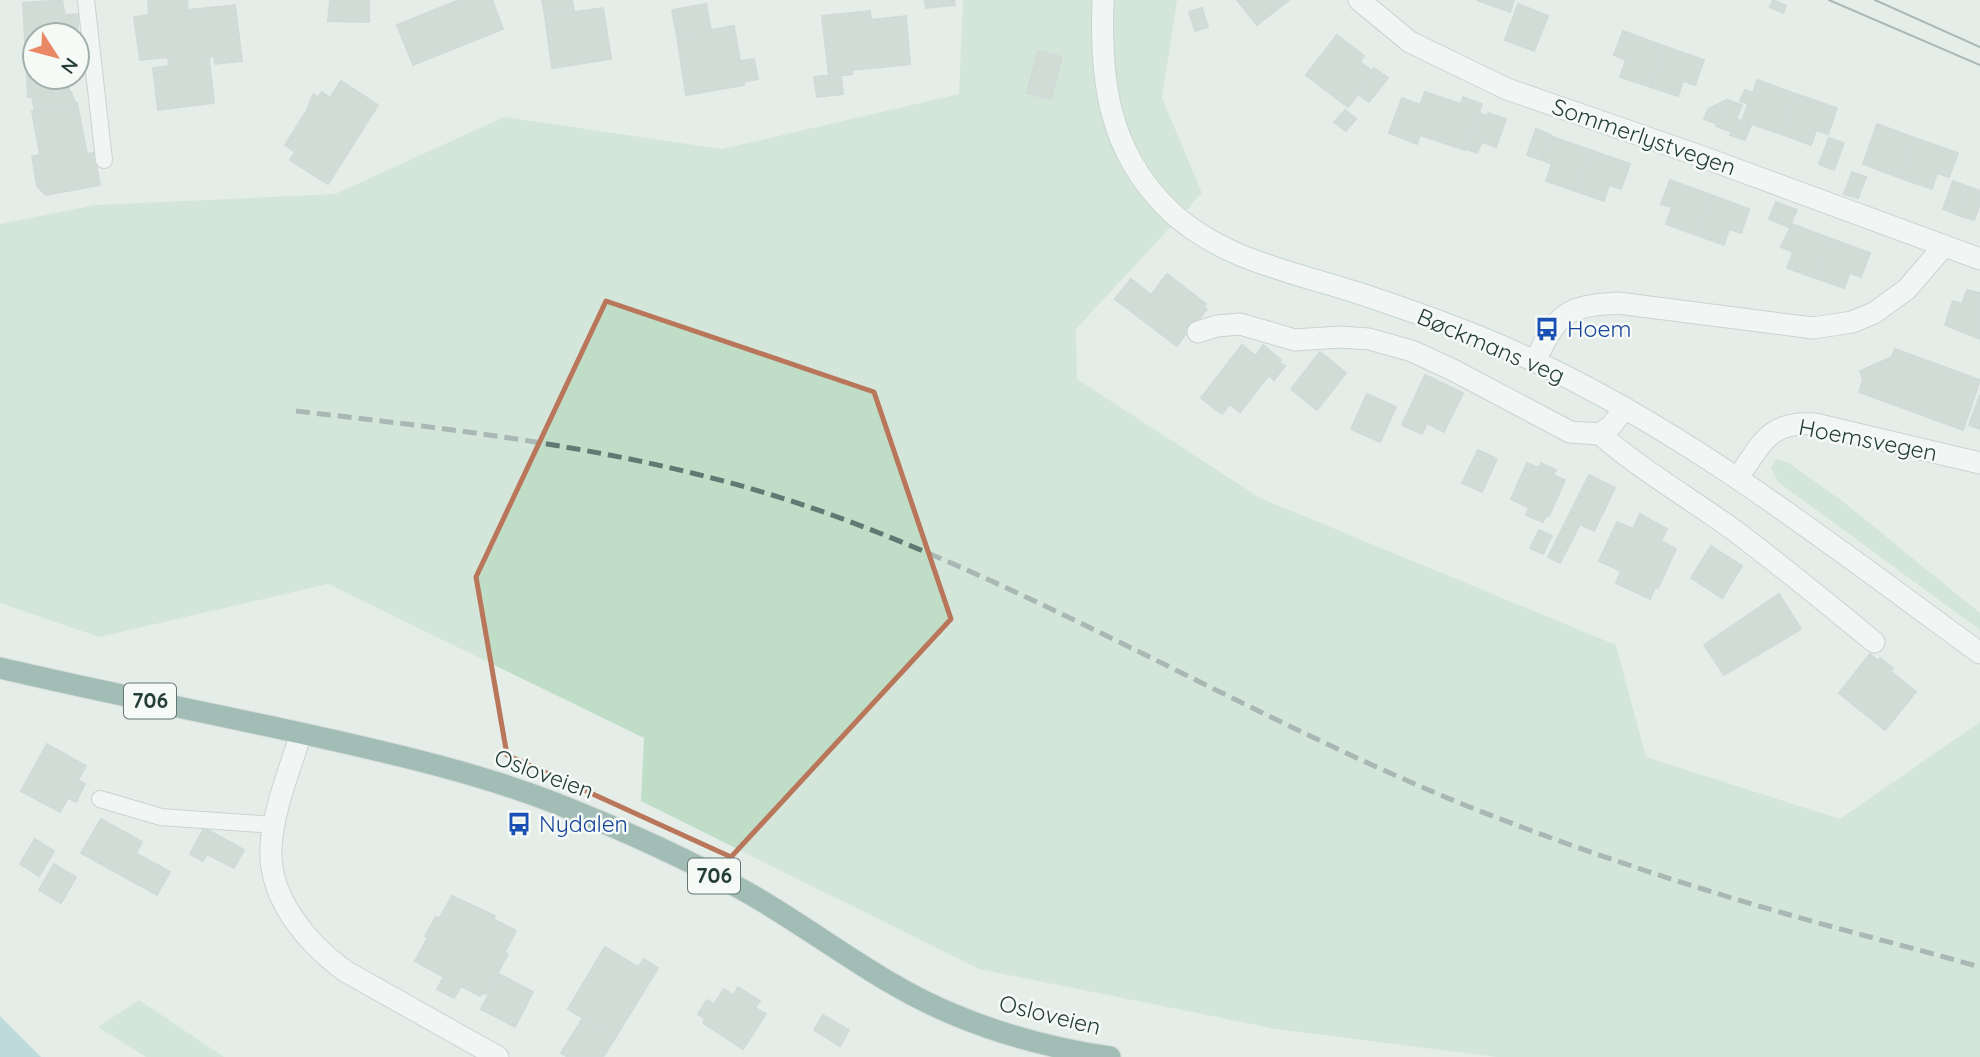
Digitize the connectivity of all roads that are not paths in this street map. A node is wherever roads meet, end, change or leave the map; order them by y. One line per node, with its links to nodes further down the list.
1 (86, 0): 4 (lane)
2 (1103, 0): 8 (street, Bøckmans veg)
3 (1359, 0): 5 (street, Sommerlystvegen)
4 (104, 160)
5 (1943, 247): 6 (street, Sommerlystvegen); 8 (street)
6 (1980, 259)
7 (1198, 332): 10 (street)
8 (1535, 361): 9 (street, Bøckmans veg)
9 (1625, 408): 10 (street); 12 (street, Bøckmans veg)
10 (1600, 434): 13 (street)
11 (1980, 463): 12 (street, Hoemsvegen)
12 (1738, 477): 14 (street, Bøckmans veg)
13 (1874, 642)
14 (1980, 653)
15 (0, 668): 16 (highway, Osloveien / 706)
16 (301, 733): 18 (street); 20 (highway, Osloveien / 706)
17 (100, 799): 18 (lane)
18 (275, 825): 19 (street)
19 (498, 1057)
20 (1110, 1057)

